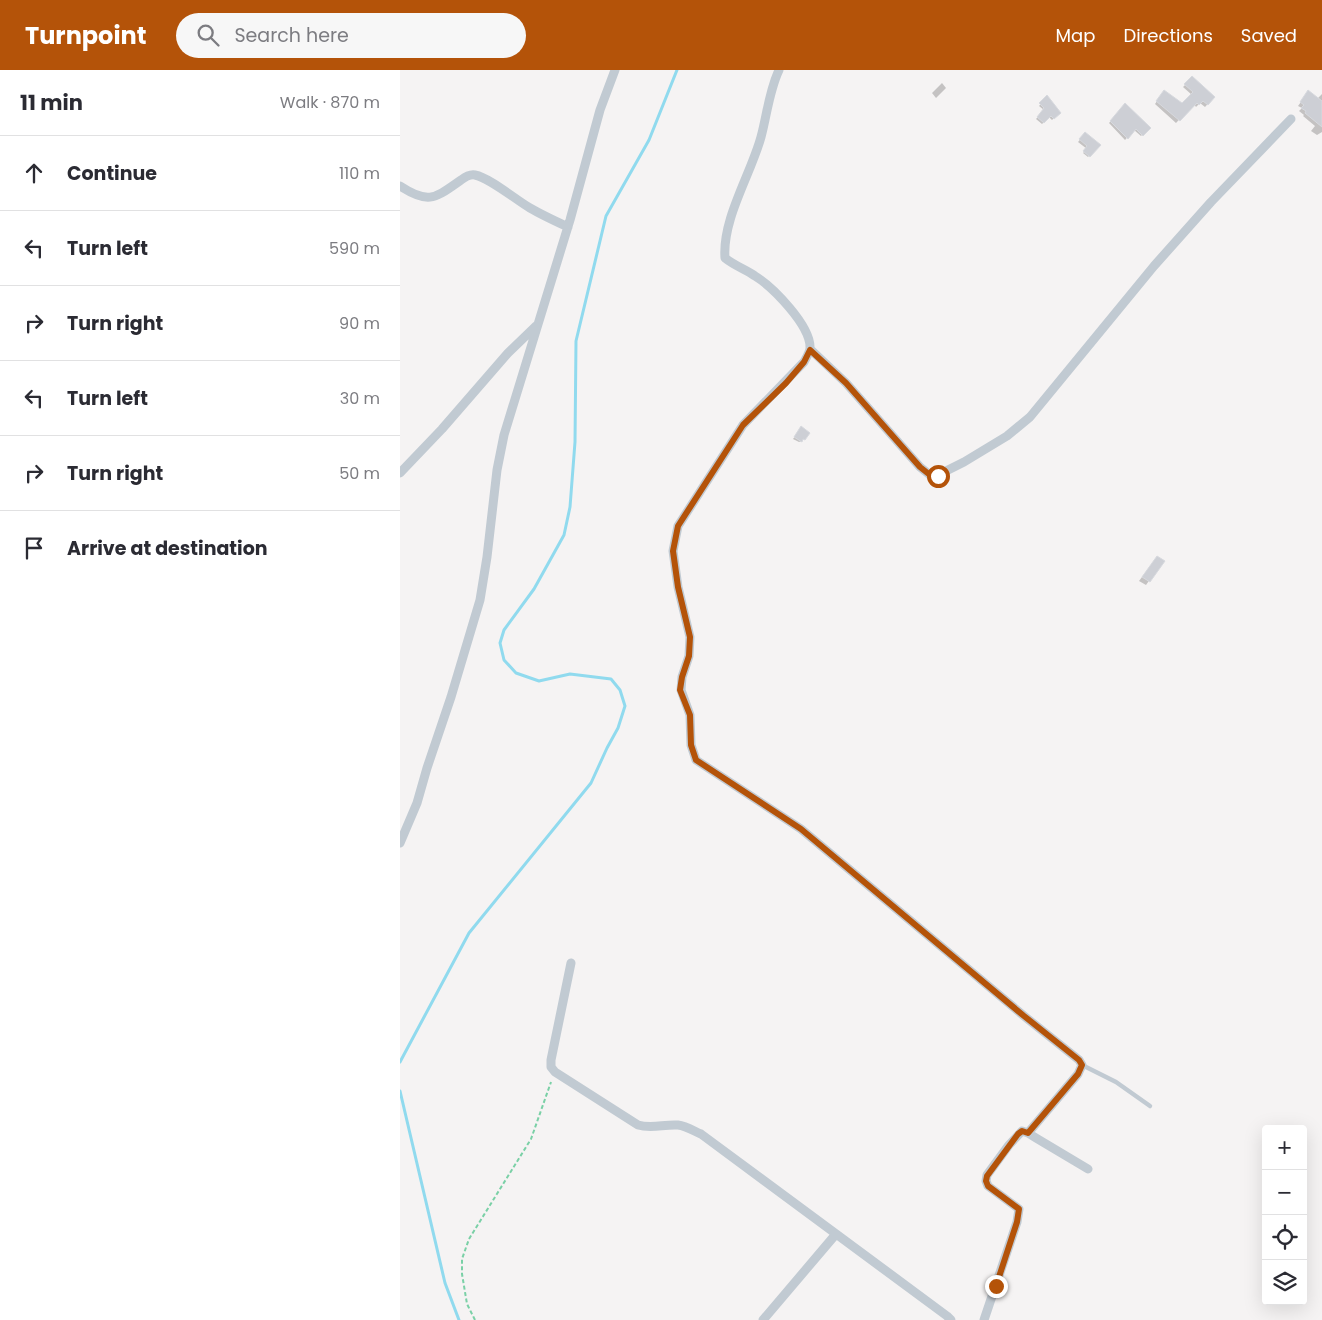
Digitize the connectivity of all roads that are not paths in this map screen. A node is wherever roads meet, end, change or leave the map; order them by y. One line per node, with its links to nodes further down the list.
1 (615, 70): 5 (street)
2 (779, 70): 7 (street)
3 (1291, 119): 7 (street)
4 (400, 186): 5 (street)
5 (568, 228): 6 (street)
6 (538, 324): 8 (street); 9 (street)
7 (810, 350): 11 (street)
8 (400, 473)
9 (400, 843)
10 (571, 963): 15 (street)
11 (1082, 1065): 12 (lane); 13 (street)
12 (1150, 1106)
13 (1028, 1133): 14 (street); 18 (street)
14 (1088, 1169)
15 (836, 1234): 16 (street); 17 (street)
16 (763, 1320)
17 (951, 1320)
18 (984, 1320)

